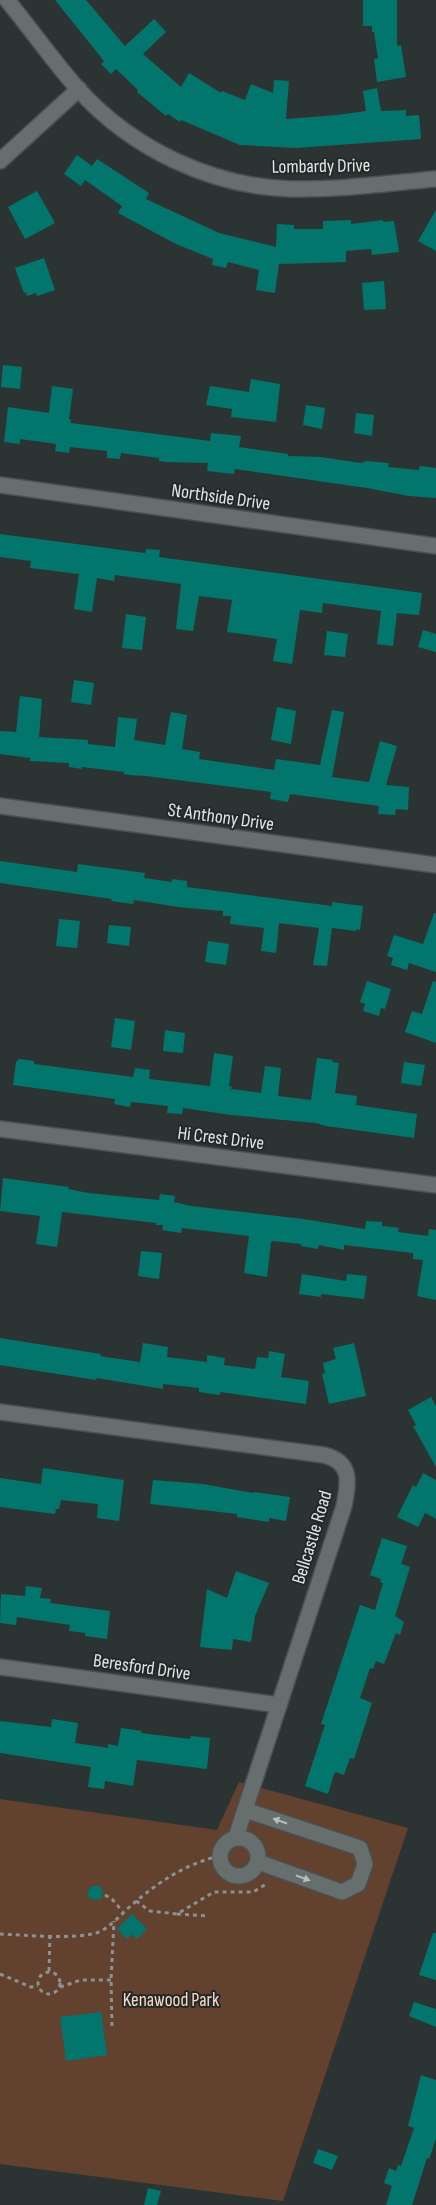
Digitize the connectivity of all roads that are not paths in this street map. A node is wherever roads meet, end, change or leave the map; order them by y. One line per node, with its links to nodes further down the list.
1 (7, 0): 2 (street, Lombardy Drive)
2 (79, 89): 3 (street); 4 (street, Lombardy Drive)
3 (0, 161)
4 (436, 179)
5 (0, 485): 6 (street, Northside Drive)
6 (436, 546)
7 (0, 806): 8 (street, St Anthony Drive)
8 (436, 865)
9 (0, 1129): 10 (street, Hi Crest Drive)
10 (436, 1185)
11 (0, 1412): 13 (street, Bellcastle Road)
12 (0, 1667): 13 (street, Beresford Drive)
13 (279, 1705): 14 (street, Bellcastle Road)
14 (246, 1810): 15 (street, Bellcastle Road); 16 (street, one-way to 14)
15 (236, 1837): 16 (street); 16 (street)
16 (258, 1862)

